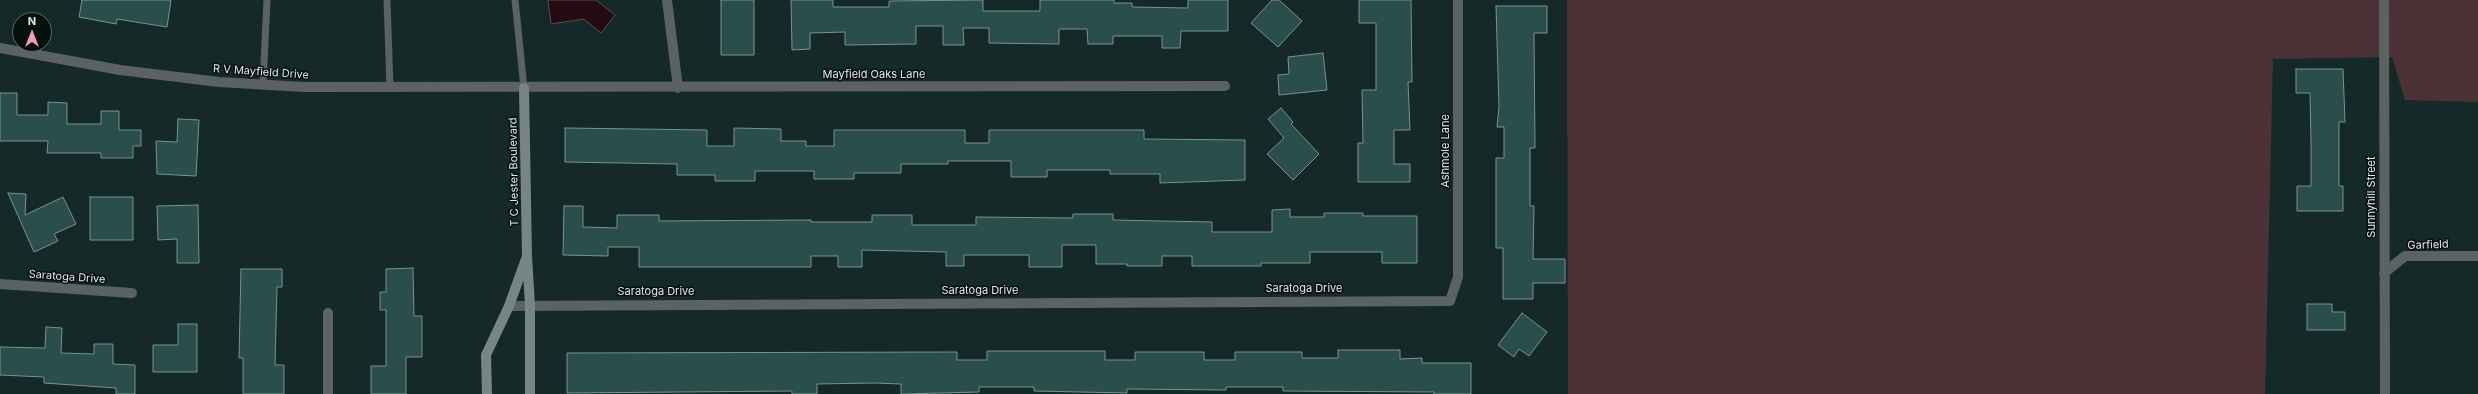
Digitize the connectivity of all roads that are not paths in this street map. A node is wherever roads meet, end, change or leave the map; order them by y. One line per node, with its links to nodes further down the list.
1 (267, 0): 8 (lane)
2 (387, 0): 10 (lane)
3 (515, 0): 11 (lane)
4 (667, 0): 12 (street)
5 (1458, 0): 18 (street, Ashmole Lane)
6 (2384, 0): 15 (street, Sunnyhill Street)
7 (0, 48): 8 (street, R V Mayfield Drive)
8 (263, 84): 10 (street, R V Mayfield Drive)
9 (1225, 86): 12 (street, Mayfield Oaks Lane)
10 (390, 88): 11 (street, R V Mayfield Drive)
11 (524, 88): 12 (street, Mayfield Oaks Lane); 13 (street, T C Jester Boulevard)
12 (678, 88)
13 (527, 256): 19 (street, T C Jester Boulevard); 20 (street, T C Jester Boulevard)
14 (2478, 256): 15 (street, Garfield)
15 (2384, 273): 25 (street, Sunnyhill Street)
16 (0, 284): 17 (street, Saratoga Drive)
17 (132, 293)
18 (1450, 301): 19 (street, Saratoga Drive)
19 (530, 305): 20 (street, Saratoga Drive); 24 (street, T C Jester Boulevard)
20 (509, 306): 23 (street, T C Jester Boulevard)
21 (328, 313): 22 (street)
22 (328, 394)
23 (487, 394)
24 (530, 394)
25 (2385, 394)

